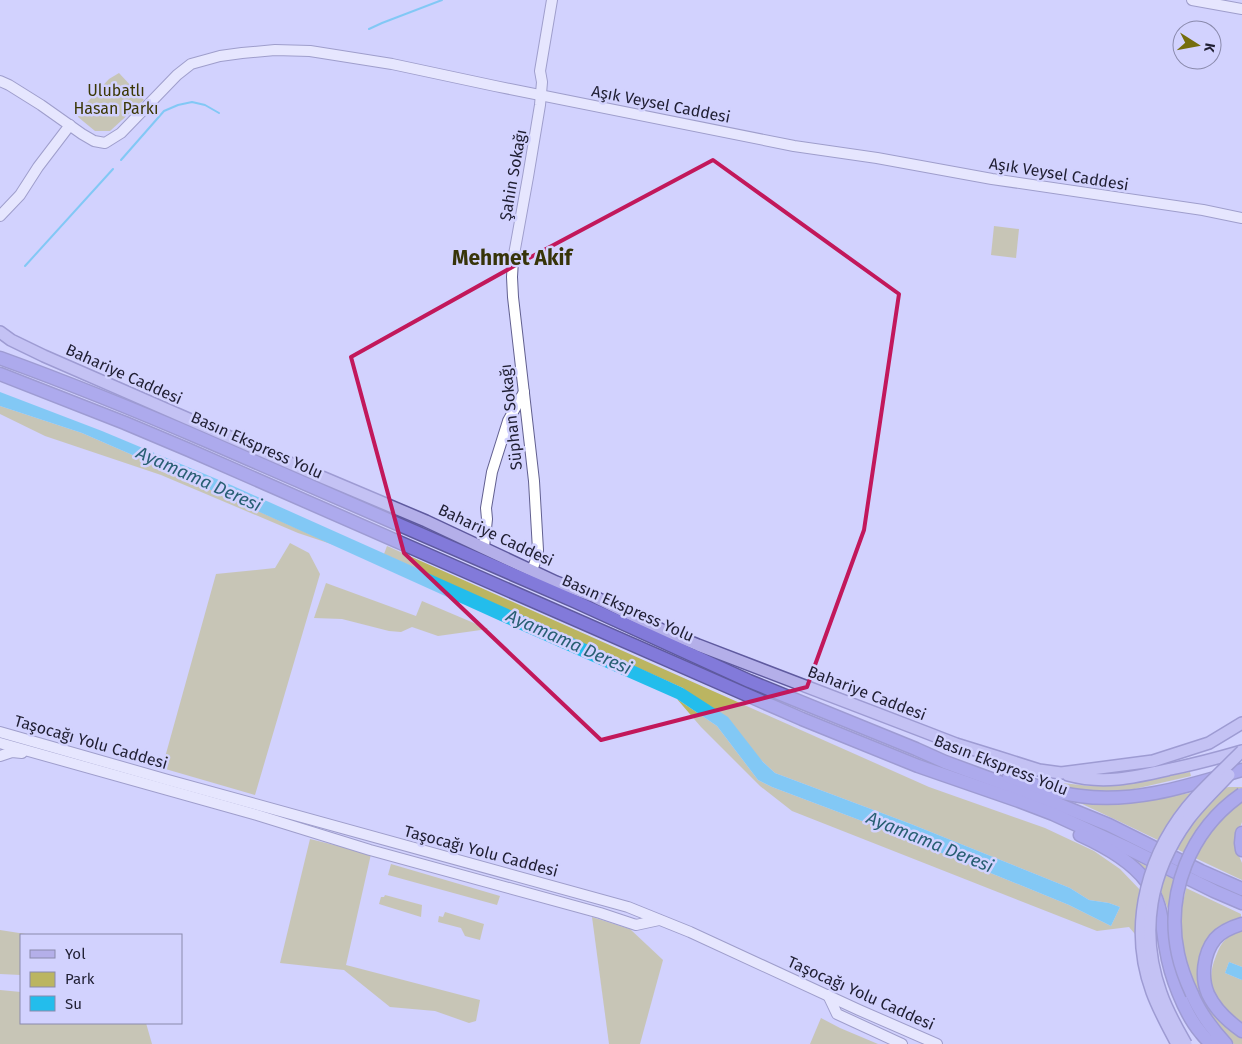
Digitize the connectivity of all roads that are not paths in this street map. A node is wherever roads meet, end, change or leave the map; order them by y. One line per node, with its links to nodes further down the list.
1 (552, 0): 6 (main road)
2 (558, 0): 6 (main road)
3 (1192, 0): 4 (main road)
4 (1242, 9)
5 (0, 81): 8 (main road)
6 (542, 82): 7 (main road, Şahin Sokağı)
7 (541, 95): 8 (main road, Aşık Veysel Caddesi); 10 (main road, Aşık Veysel Caddesi); 11 (main road, Şahin Sokağı)
8 (70, 125): 9 (main road)
9 (0, 216)
10 (1242, 218)
11 (513, 260): 17 (main road, Süphan Sokağı)
12 (0, 332): 18 (main road, Bahariye Caddesi)
13 (0, 351): 16 (highway)
14 (0, 358): 16 (highway, Basın Ekspress Yolu)
15 (0, 374): 32 (highway, Basın Ekspress Yolu)
16 (44, 374): 23 (highway, Basın Ekspress Yolu)
17 (524, 392): 18 (main road); 19 (main road, Süphan Sokağı)
18 (484, 547): 19 (main road, Bahariye Caddesi)
19 (532, 570): 29 (main road, Bahariye Caddesi)
20 (1242, 723): 29 (main road, Bahariye Caddesi)
21 (0, 732): 34 (main road, Taşocağı Yolu Caddesi)
22 (0, 743): 25 (main road, Taşocağı Yolu Caddesi)
23 (916, 749): 31 (highway); 37 (highway, Basın Ekspress Yolu)
24 (1242, 751): 29 (main road); 47 (main road, bridge)
25 (35, 752): 26 (main road); 34 (main road, Taşocağı Yolu Caddesi)
26 (0, 756)
27 (1242, 762): 48 (main road, bridge)
28 (1242, 770): 31 (highway)
29 (1062, 774)
30 (1242, 776): 31 (highway)
31 (1209, 780)
32 (993, 793): 38 (highway, Basın Ekspress Yolu); 49 (highway)
33 (1242, 794): 50 (highway, bridge)
34 (258, 810): 39 (main road, Taşocağı Yolu Caddesi); 39 (main road, Taşocağı Yolu Caddesi)
35 (1242, 833): 36 (highway)
36 (1242, 850)
37 (1242, 889)
38 (1242, 904)
39 (660, 920): 41 (main road, Taşocağı Yolu Caddesi)
40 (1242, 924): 44 (highway)
41 (828, 995): 42 (main road, Taşocağı Yolu Caddesi); 43 (main road, Taşocağı Yolu Caddesi)
42 (859, 1010): 43 (main road); 46 (main road, Taşocağı Yolu Caddesi)
43 (853, 1022): 45 (main road, Taşocağı Yolu Caddesi)
44 (1242, 1031)
45 (902, 1044)
46 (937, 1044)
47 (1178, 1044)
48 (1186, 1044)
49 (1212, 1044)
50 (1226, 1044)

